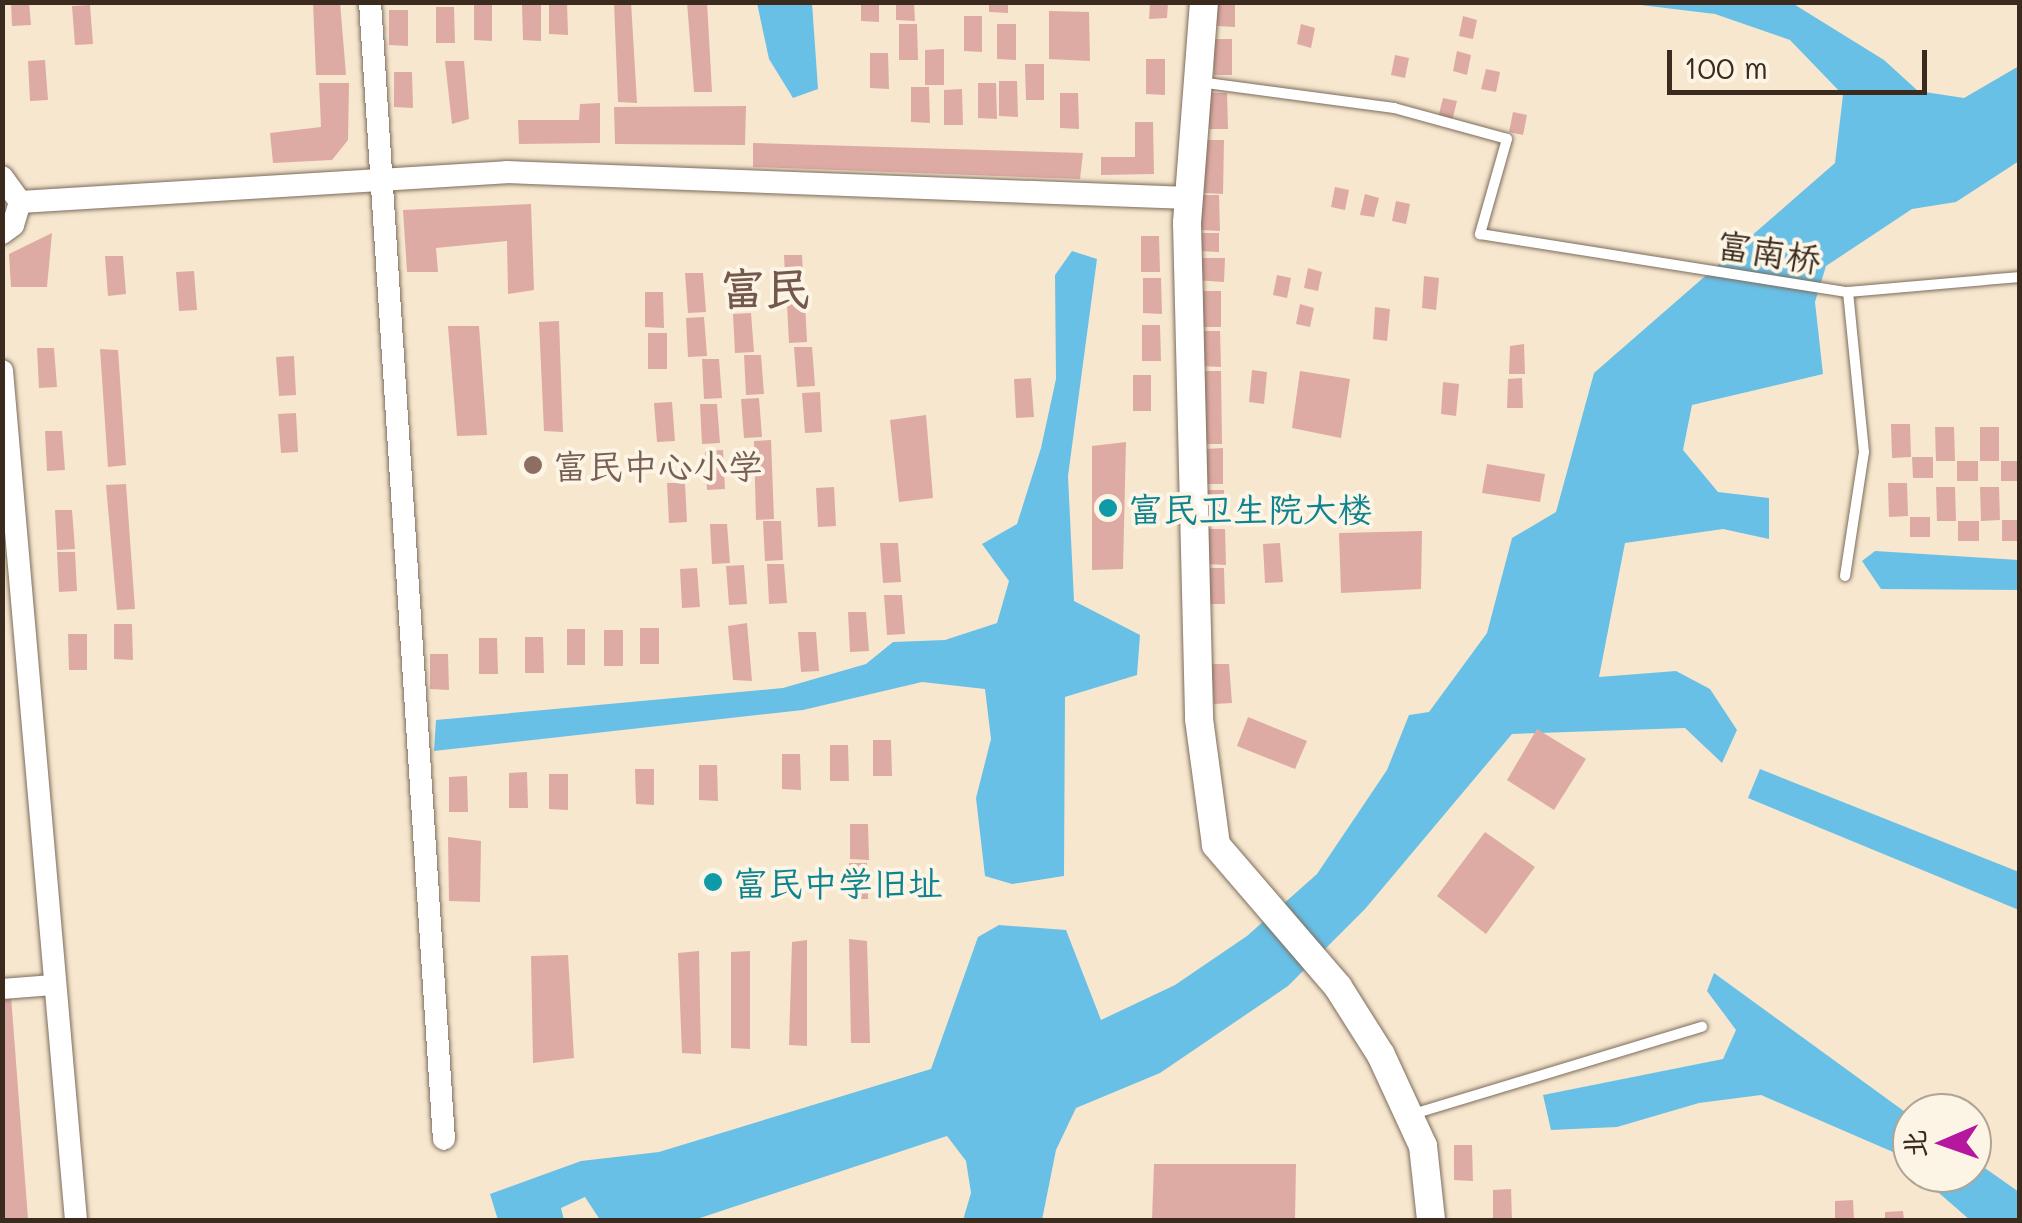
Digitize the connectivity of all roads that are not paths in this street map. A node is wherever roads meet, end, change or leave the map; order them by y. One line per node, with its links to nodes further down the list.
1 (370, 2): 5 (street)
2 (1204, 2): 3 (main road)
3 (1198, 82): 6 (main road); 10 (lane, 富南桥)
4 (2, 177): 7 (street)
5 (382, 180): 6 (street); 7 (street); 17 (street)
6 (1189, 198): 16 (main road)
7 (20, 202): 8 (street)
8 (2, 233)
9 (2020, 277): 10 (lane, 富南桥)
10 (1848, 292): 12 (lane)
11 (2, 371): 13 (street)
12 (1845, 576)
13 (54, 985): 14 (street); 18 (street)
14 (2, 989)
15 (1702, 1027): 16 (lane)
16 (1412, 1114): 19 (main road)
17 (444, 1139)
18 (76, 1220)
19 (1431, 1220)

